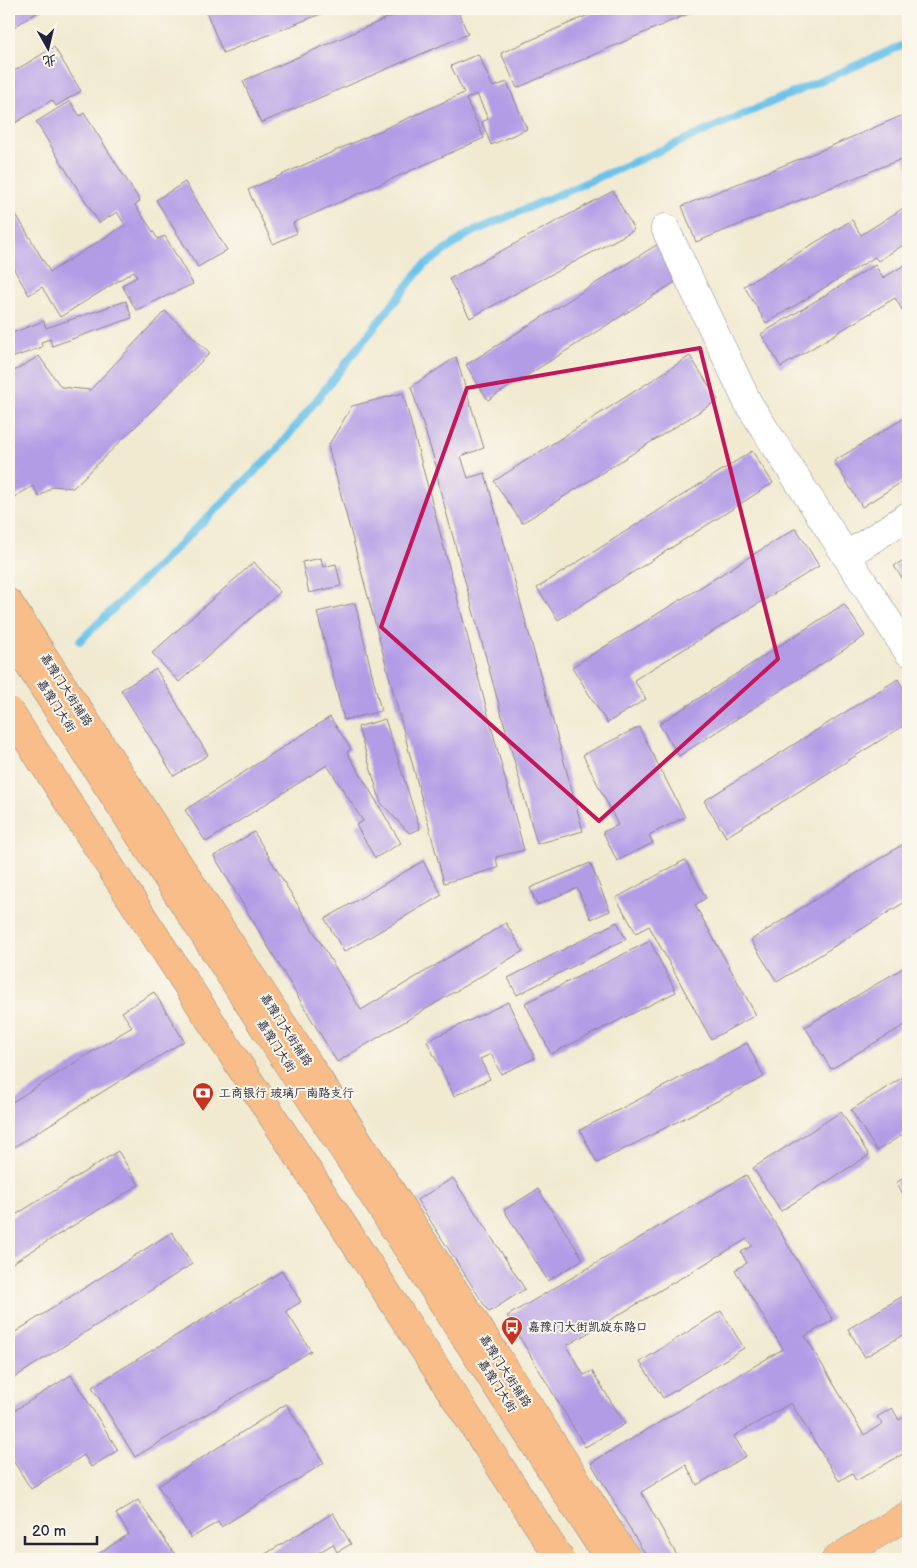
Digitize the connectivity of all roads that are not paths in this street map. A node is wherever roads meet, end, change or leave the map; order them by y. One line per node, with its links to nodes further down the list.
1 (665, 228): 3 (street)
2 (908, 516): 3 (street)
3 (846, 556): 6 (street)
4 (9, 603): 13 (main road, 嘉豫门大街辅路)
5 (9, 634): 12 (main road, 嘉豫门大街)
6 (908, 652)
7 (9, 700): 10 (main road)
8 (9, 711): 11 (main road, bridge)
9 (908, 1515): 14 (main road)
10 (546, 1559)
11 (560, 1559)
12 (610, 1559)
13 (627, 1559)
14 (836, 1559)

